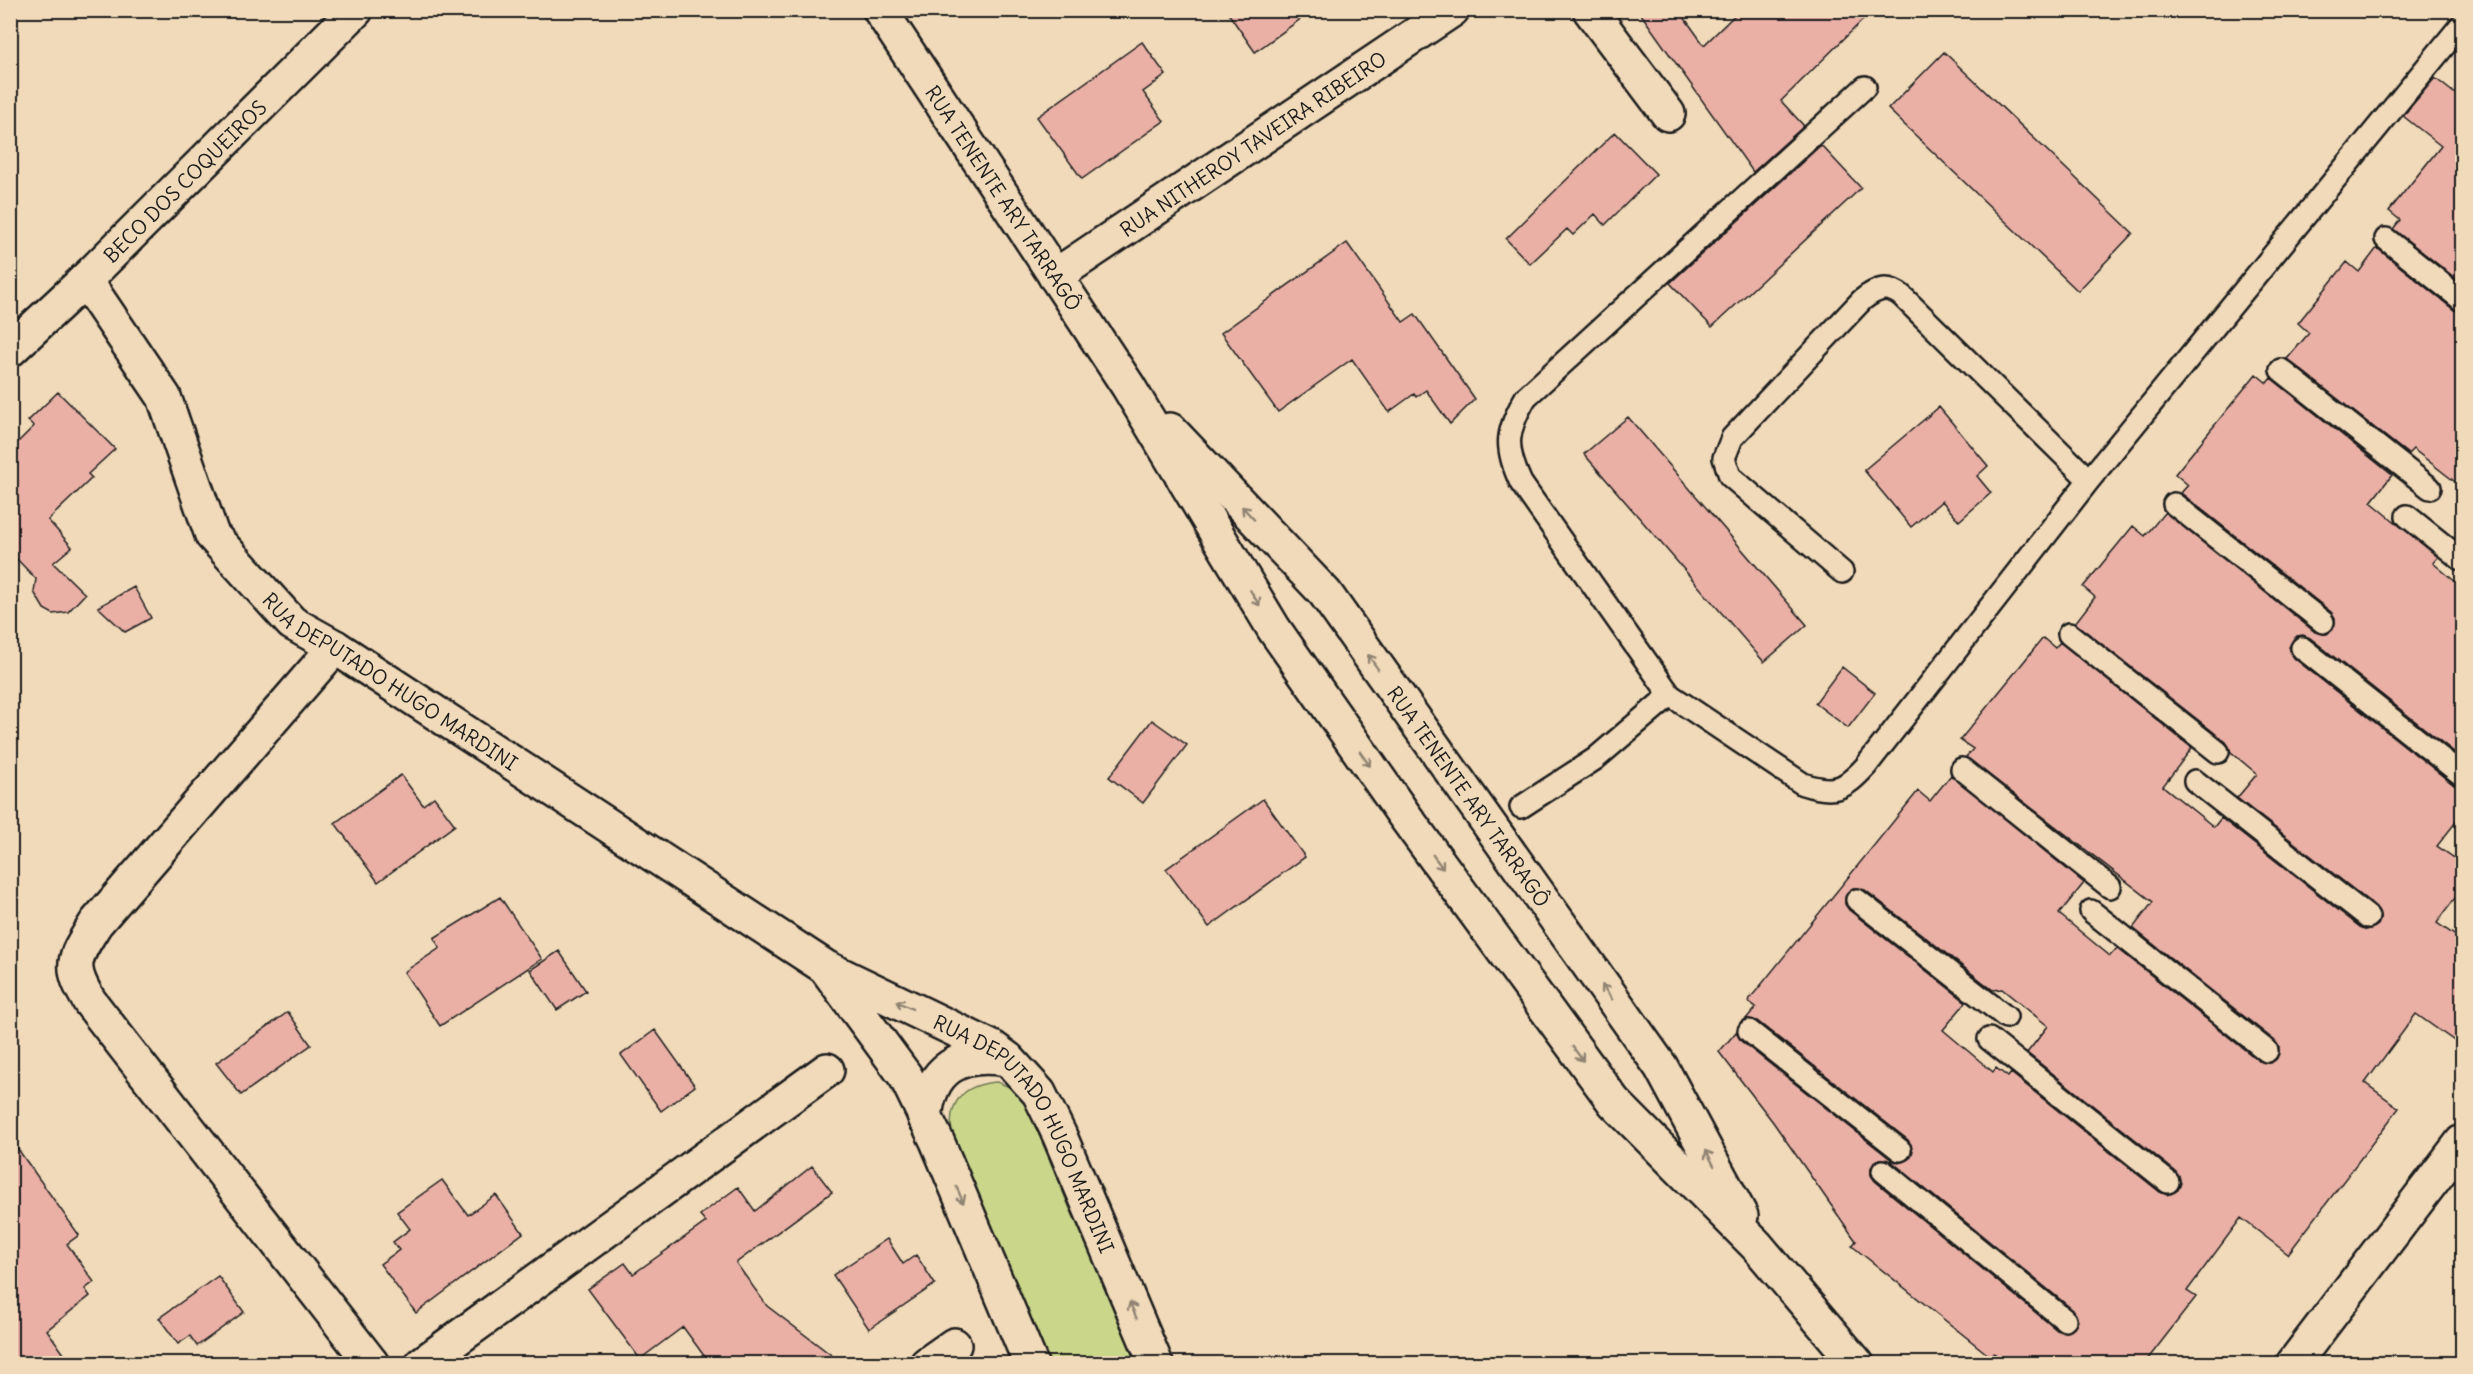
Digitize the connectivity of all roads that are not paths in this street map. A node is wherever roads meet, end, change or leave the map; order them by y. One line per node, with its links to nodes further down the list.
1 (356, 10): 10 (street, BECO DOS COQUEIROS)
2 (880, 10): 9 (street, RUA TENENTE ARY TARRAGÔ)
3 (1452, 10): 9 (street, RUA NITHEROY TAVEIRA RIBEIRO)
4 (1590, 10): 7 (street)
5 (2463, 24): 15 (lane)
6 (1865, 87): 25 (lane)
7 (1668, 114)
8 (2386, 239): 11 (lane)
9 (1055, 276): 14 (street, RUA TENENTE ARY TARRAGÔ)
10 (85, 280): 12 (street, BECO DOS COQUEIROS); 23 (street, RUA DEPUTADO HUGO MARDINI)
11 (2463, 300)
12 (10, 350)
13 (2281, 370): 16 (lane)
14 (1128, 386): 47 (street, RUA TENENTE ARY TARRAGÔ, one-way to 47); 47 (street, RUA TENENTE ARY TARRAGÔ, one-way to 14)
15 (2089, 480): 20 (lane); 25 (lane)
16 (2430, 488)
17 (2174, 504): 21 (lane)
18 (2407, 516): 19 (lane)
19 (2463, 560)
20 (1842, 572)
21 (2323, 622)
22 (2069, 634): 26 (lane)
23 (335, 647): 35 (street, RUA DEPUTADO HUGO MARDINI); 50 (street)
24 (2302, 648): 28 (lane)
25 (1670, 695): 30 (lane)
26 (2218, 752)
27 (1962, 770): 31 (lane)
28 (2463, 775)
29 (2195, 781): 34 (lane)
30 (1521, 807)
31 (2110, 887)
32 (1857, 900): 36 (lane)
33 (2091, 911): 39 (lane)
34 (2368, 917)
35 (825, 967): 40 (street, RUA DEPUTADO HUGO MARDINI, one-way to 35); 42 (street, RUA DEPUTADO HUGO MARDINI)
36 (2006, 1017)
37 (1749, 1031): 44 (lane)
38 (1989, 1039): 46 (lane)
39 (2267, 1051)
40 (1008, 1059): 42 (street); 54 (street, RUA DEPUTADO HUGO MARDINI, one-way to 40)
41 (827, 1070): 51 (street)
42 (925, 1118): 53 (street, RUA DEPUTADO HUGO MARDINI, one-way to 53)
43 (2463, 1142): 56 (street)
44 (1900, 1150)
45 (1882, 1171): 48 (lane)
46 (2169, 1182)
47 (1757, 1246): 55 (street, RUA TENENTE ARY TARRAGÔ)
48 (2065, 1320)
49 (954, 1344): 52 (street)
50 (372, 1364)
51 (422, 1364)
52 (927, 1364)
53 (1030, 1364)
54 (1156, 1364)
55 (1857, 1364)
56 (2293, 1364)

